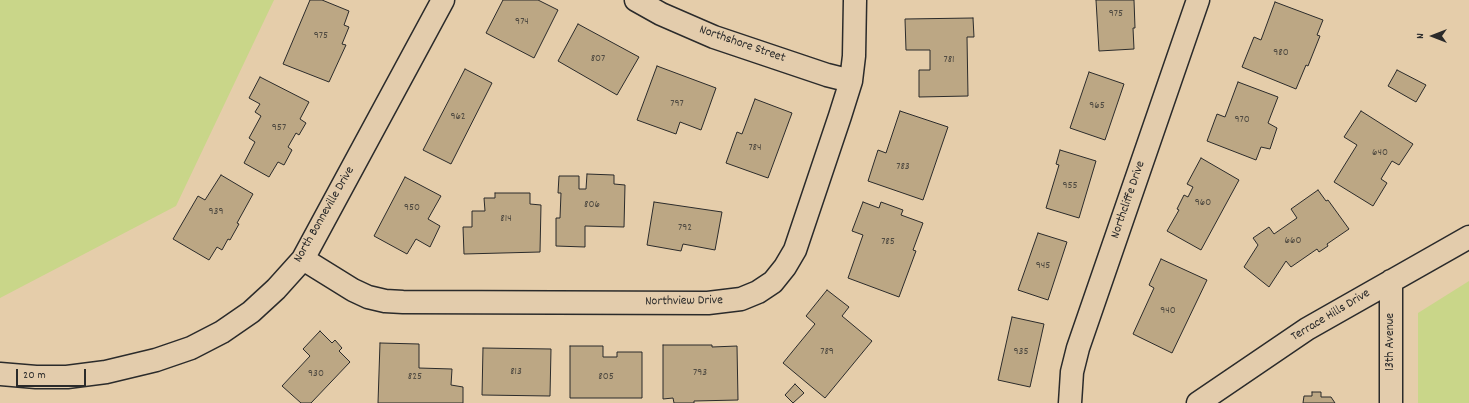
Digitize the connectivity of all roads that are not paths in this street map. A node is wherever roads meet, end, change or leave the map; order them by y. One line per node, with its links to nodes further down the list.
1 (443, 0): 7 (street, North Bonneville Drive)
2 (636, 0): 5 (street, Northshore Street)
3 (855, 0): 5 (street, Northview Drive)
4 (1198, 0): 10 (street, Northcliffe Drive)
5 (851, 81): 7 (street, Northview Drive)
6 (1469, 237): 8 (street, Terrace Hills Drive)
7 (303, 259): 9 (street, North Bonneville Drive)
8 (1390, 281): 11 (street, Terrace Hills Drive); 12 (street, 13th Avenue)
9 (0, 374)
10 (1070, 403)
11 (1198, 403)
12 (1391, 403)

